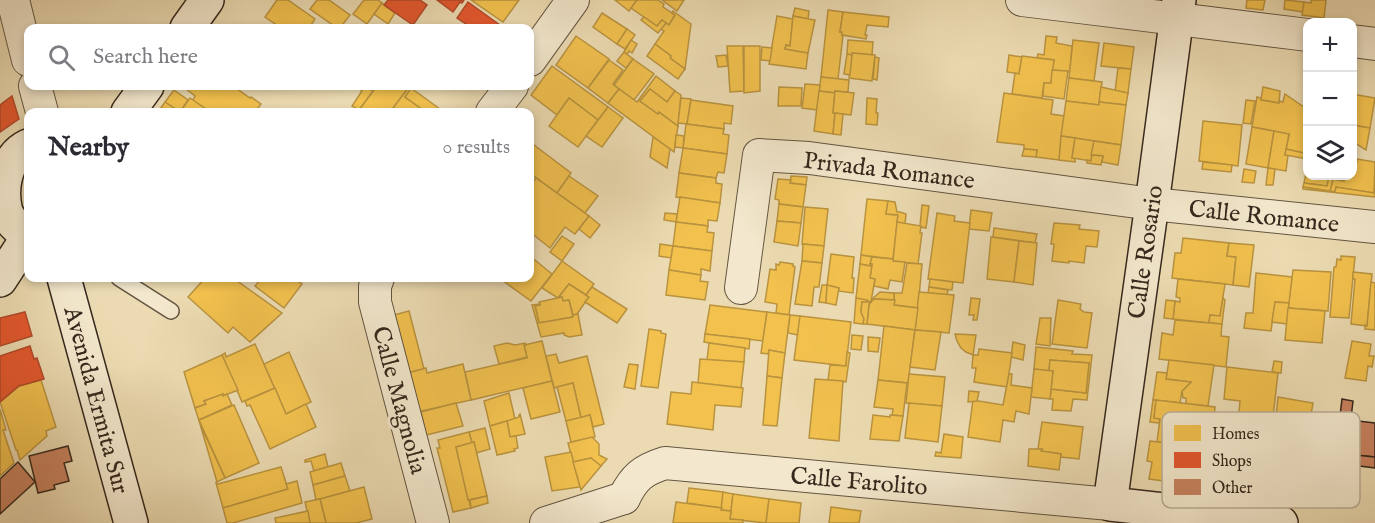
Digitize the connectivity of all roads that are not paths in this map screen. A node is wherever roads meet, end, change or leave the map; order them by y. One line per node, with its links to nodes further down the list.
1 (13, 0): 9 (street)
2 (207, 0): 6 (main road)
3 (573, 0): 11 (street)
4 (1022, 0): 5 (street)
5 (1177, 10): 7 (street); 20 (main road, Calle Rosario)
6 (190, 24)
7 (1303, 34)
8 (1357, 42): 10 (street)
9 (24, 44)
10 (1375, 44)
11 (534, 54)
12 (36, 90): 15 (street)
13 (144, 90): 16 (main road)
14 (509, 90): 17 (street)
15 (41, 108)
16 (131, 108)
17 (495, 108)
18 (24, 148): 19 (main road)
19 (2, 177): 22 (main road)
20 (1152, 204): 21 (street, Calle Romance); 28 (street, Privada Romance); 30 (main road, Calle Rosario)
21 (1375, 227)
22 (24, 234)
23 (24, 243): 24 (main road)
24 (0, 280)
25 (65, 282): 32 (main road, Avenida Ermita Sur)
26 (125, 282): 29 (lane)
27 (376, 282): 33 (street, Calle Magnolia)
28 (741, 288)
29 (171, 311)
30 (1110, 504): 31 (street, Calle Farolito); 35 (main road)
31 (625, 511): 34 (street)
32 (131, 523)
33 (433, 523)
34 (546, 523)
35 (1281, 523)

